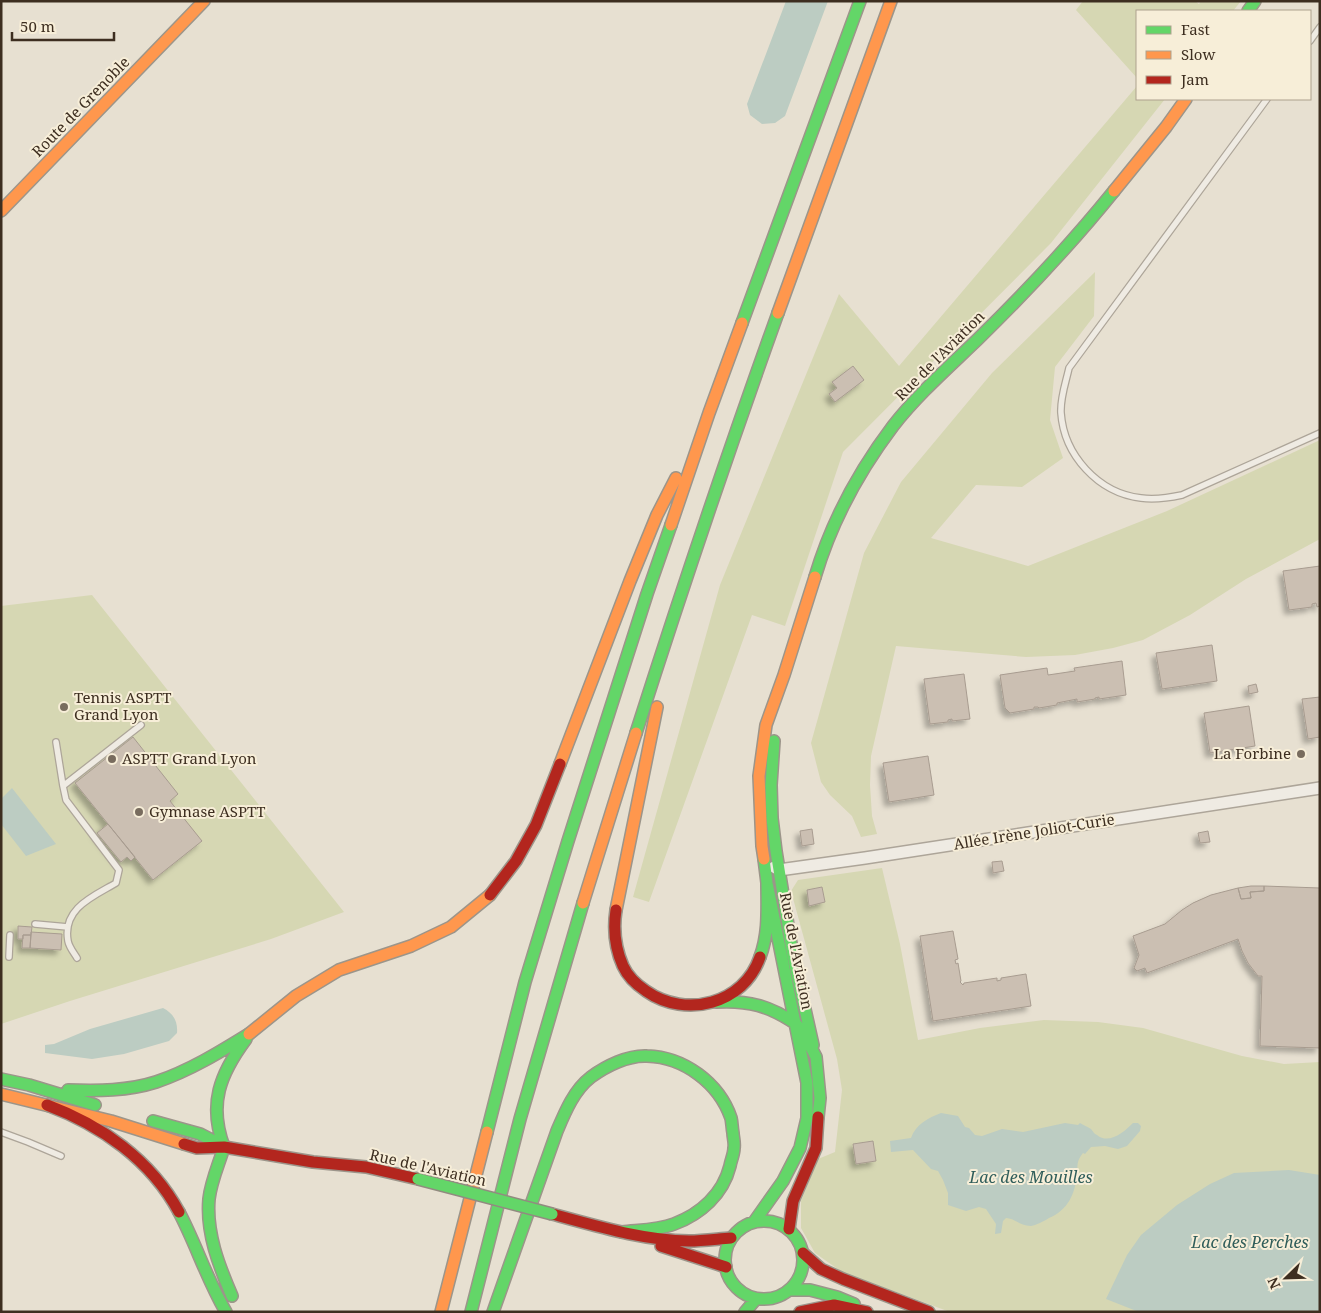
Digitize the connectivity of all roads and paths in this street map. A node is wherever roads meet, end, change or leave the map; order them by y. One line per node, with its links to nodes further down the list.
1 (204, 1): 8 (main road, Route de Grenoble)
2 (860, 1): 9 (main road)
3 (892, 1): 11 (main road)
4 (1320, 27): 5 (lane)
5 (1311, 40)
6 (1185, 100): 12 (main road, Rue de l'Aviation)
7 (1266, 100): 10 (lane)
8 (1, 211)
9 (709, 413): 27 (main road); 47 (main road)
10 (1320, 432)
11 (678, 601): 25 (main road); 48 (main road)
12 (784, 675): 17 (main road, Rue de l'Aviation); 18 (main road, Rue de l'Aviation)
13 (141, 725): 15 (lane)
14 (56, 742): 15 (lane)
15 (63, 786): 21 (lane)
16 (1320, 788): 18 (street, Allée Irène Joliot-Curie)
17 (762, 846): 18 (street); 19 (main road, Rue de l'Aviation)
18 (779, 870): 28 (main road, Rue de l'Aviation)
19 (767, 882): 25 (main road); 26 (main road, Rue de l'Aviation)
20 (35, 924): 21 (lane)
21 (68, 927): 24 (lane)
22 (10, 935): 23 (lane)
23 (8, 957)
24 (77, 958)
25 (716, 1002): 26 (main road)
26 (796, 1024): 28 (main road); 38 (main road, Rue de l'Aviation)
27 (249, 1034): 30 (main road); 36 (main road)
28 (816, 1057): 39 (main road, Rue de l'Aviation)
29 (1, 1079): 30 (main road)
30 (29, 1085): 33 (main road)
31 (1, 1094): 32 (main road, Rue de l'Aviation)
32 (46, 1106): 36 (main road, Rue de l'Aviation); 46 (main road)
33 (106, 1108)
34 (143, 1118): 36 (main road, Rue de l'Aviation)
35 (1, 1132): 37 (lane)
36 (224, 1147): 40 (main road, Rue de l'Aviation, bridge); 46 (main road)
37 (60, 1156)
38 (754, 1222): 39 (main road); 41 (main road)
39 (789, 1229): 42 (main road)
40 (622, 1232): 41 (main road, Rue de l'Aviation); 43 (main road, Rue de l'Aviation); 49 (main road)
41 (731, 1238): 43 (main road)
42 (803, 1252): 44 (main road); 54 (main road)
43 (726, 1267): 45 (main road)
44 (790, 1290): 45 (main road); 53 (main road)
45 (756, 1299): 50 (main road)
46 (231, 1309)
47 (441, 1312)
48 (471, 1312)
49 (493, 1312)
50 (744, 1312)
51 (800, 1312): 52 (main road)
52 (867, 1312)
53 (872, 1312)
54 (929, 1312)

